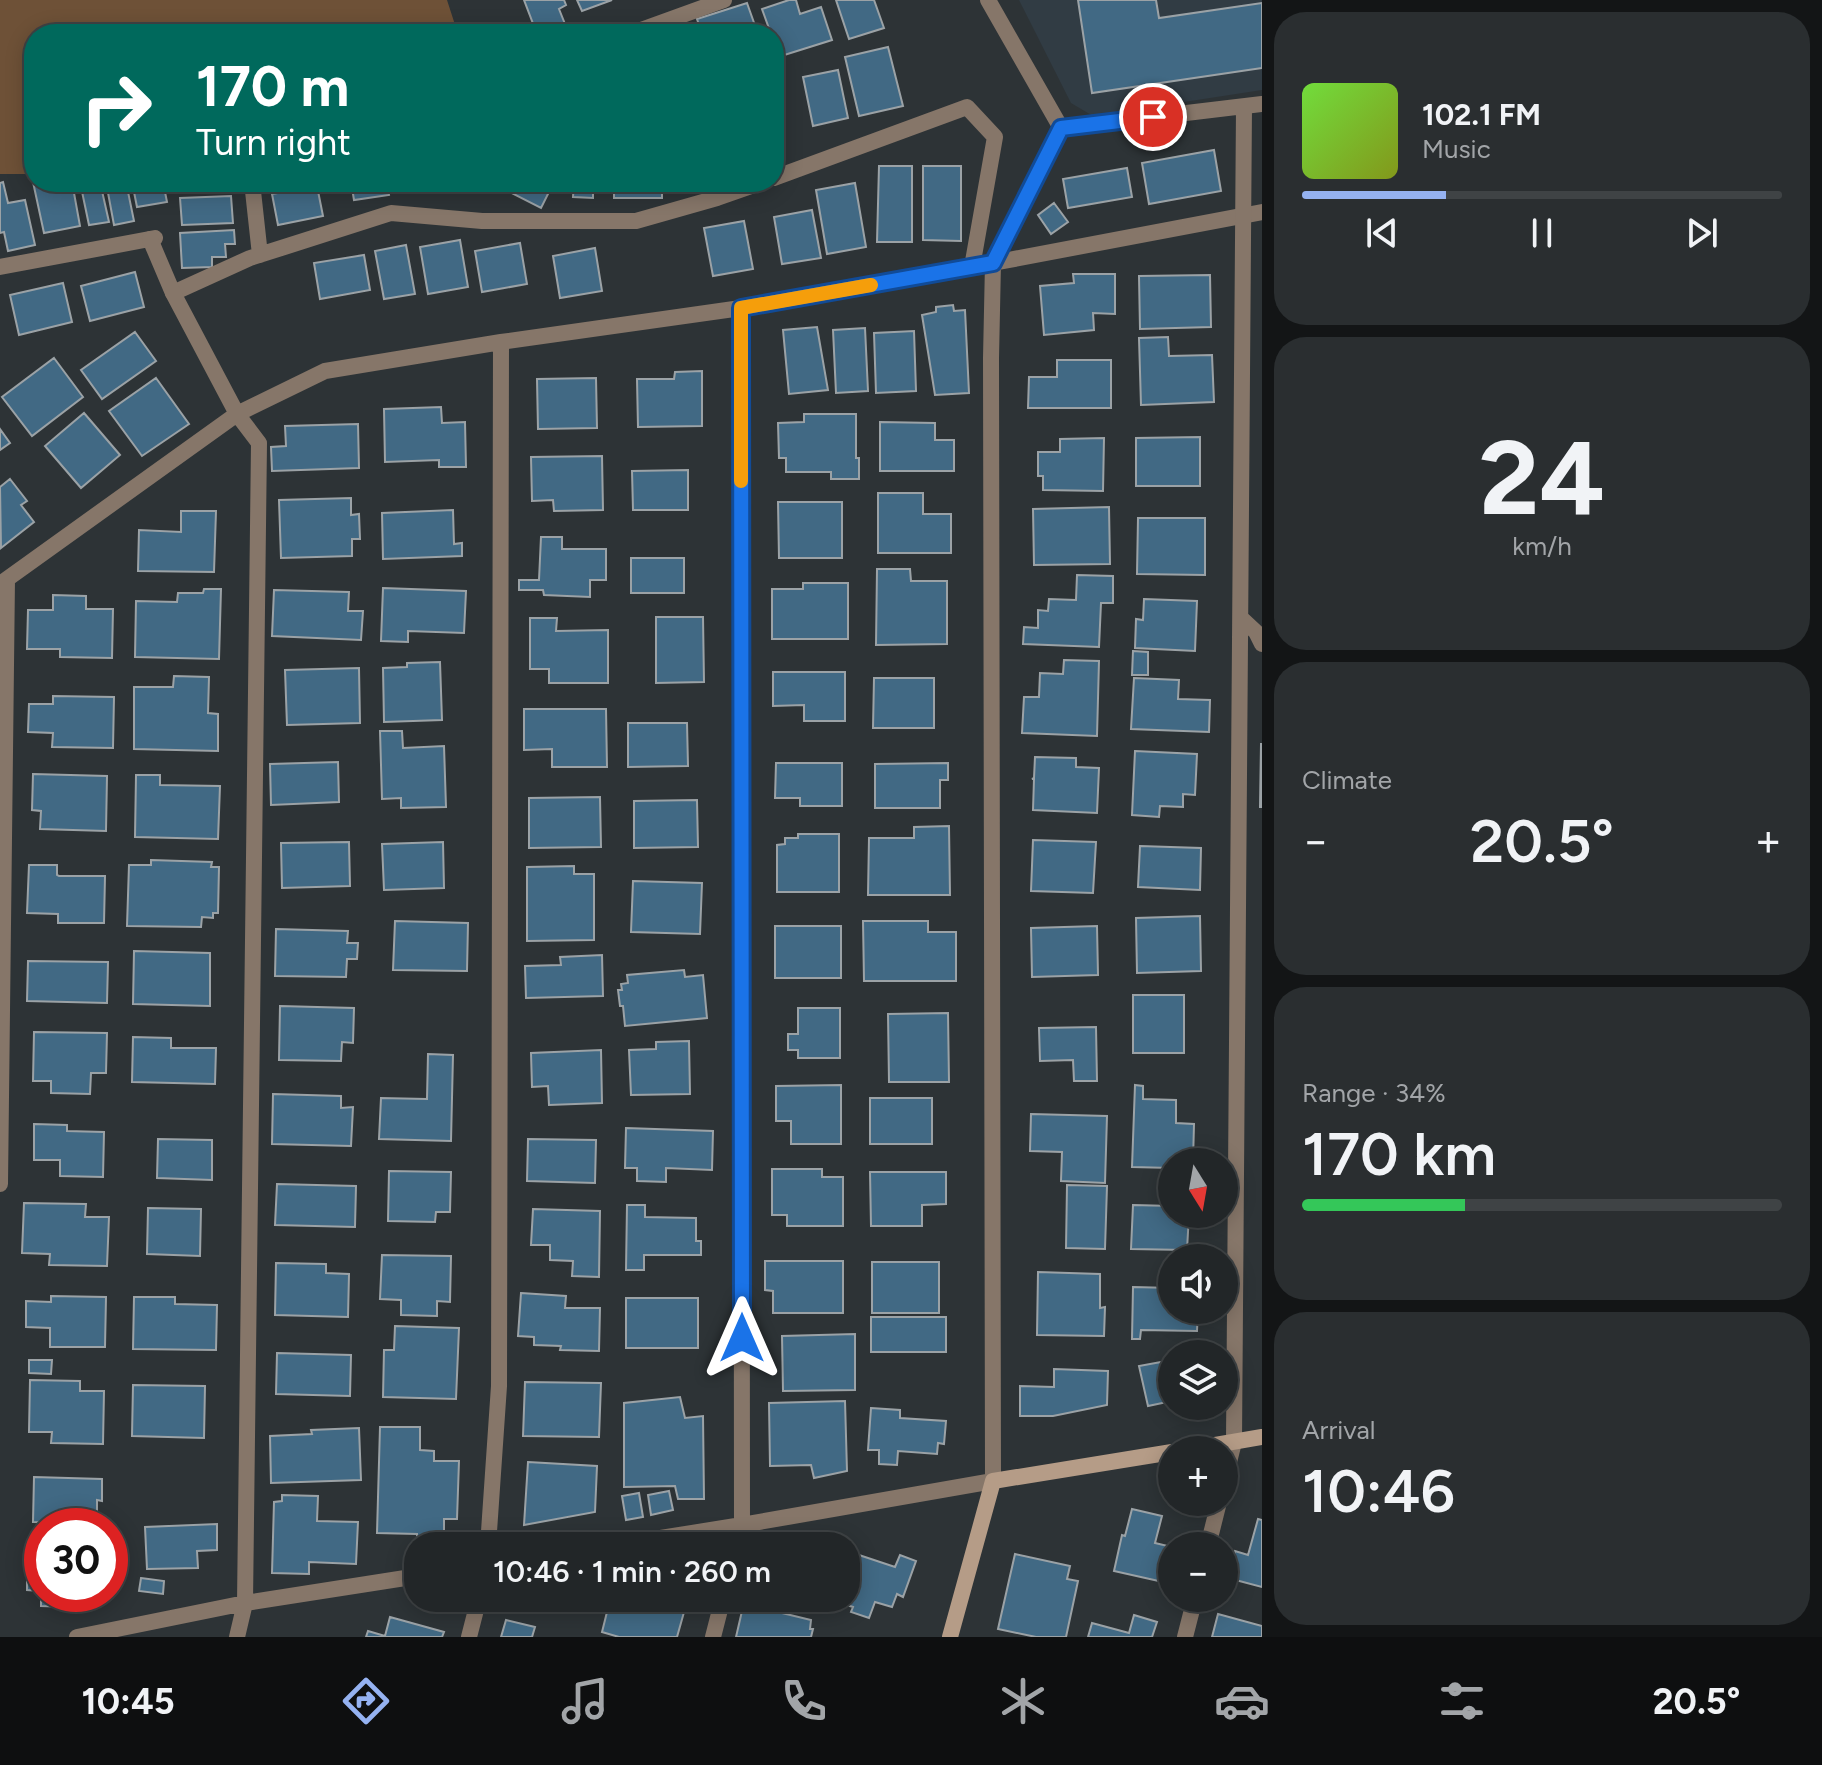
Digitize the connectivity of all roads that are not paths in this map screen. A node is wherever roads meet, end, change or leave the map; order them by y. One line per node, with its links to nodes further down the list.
1 (724, 0): 3 (street)
2 (988, 0): 6 (street)
3 (674, 24)
4 (1262, 104): 5 (street)
5 (1244, 107): 6 (street); 11 (street)
6 (1061, 128): 13 (street)
7 (784, 174): 15 (street)
8 (253, 192): 12 (street)
9 (709, 192): 12 (street)
10 (1262, 212): 11 (street)
11 (1243, 215): 13 (street); 21 (street)
12 (260, 255): 16 (street)
13 (993, 263): 15 (street); 28 (street)
14 (0, 267): 16 (street)
15 (972, 267): 17 (street)
16 (173, 293): 19 (street)
17 (741, 308): 18 (street); 29 (street)
18 (501, 342): 19 (street); 30 (street)
19 (237, 414): 20 (street); 34 (street)
20 (3, 581): 23 (street)
21 (1241, 618): 22 (street); 24 (street)
22 (1262, 644)
23 (0, 1184)
24 (1234, 1436)
25 (1262, 1437): 26 (street)
26 (1238, 1441)
27 (1158, 1454): 28 (street)
28 (993, 1481): 29 (street); 42 (street)
29 (742, 1525): 31 (street); 32 (street)
30 (489, 1532)
31 (698, 1532)
32 (740, 1532)
33 (404, 1578): 34 (street)
34 (245, 1603): 38 (street); 39 (street)
35 (475, 1612): 40 (street)
36 (719, 1612): 41 (street)
37 (1191, 1612): 43 (street)
38 (77, 1637)
39 (237, 1637)
40 (469, 1637)
41 (713, 1637)
42 (950, 1637)
43 (1185, 1637)

